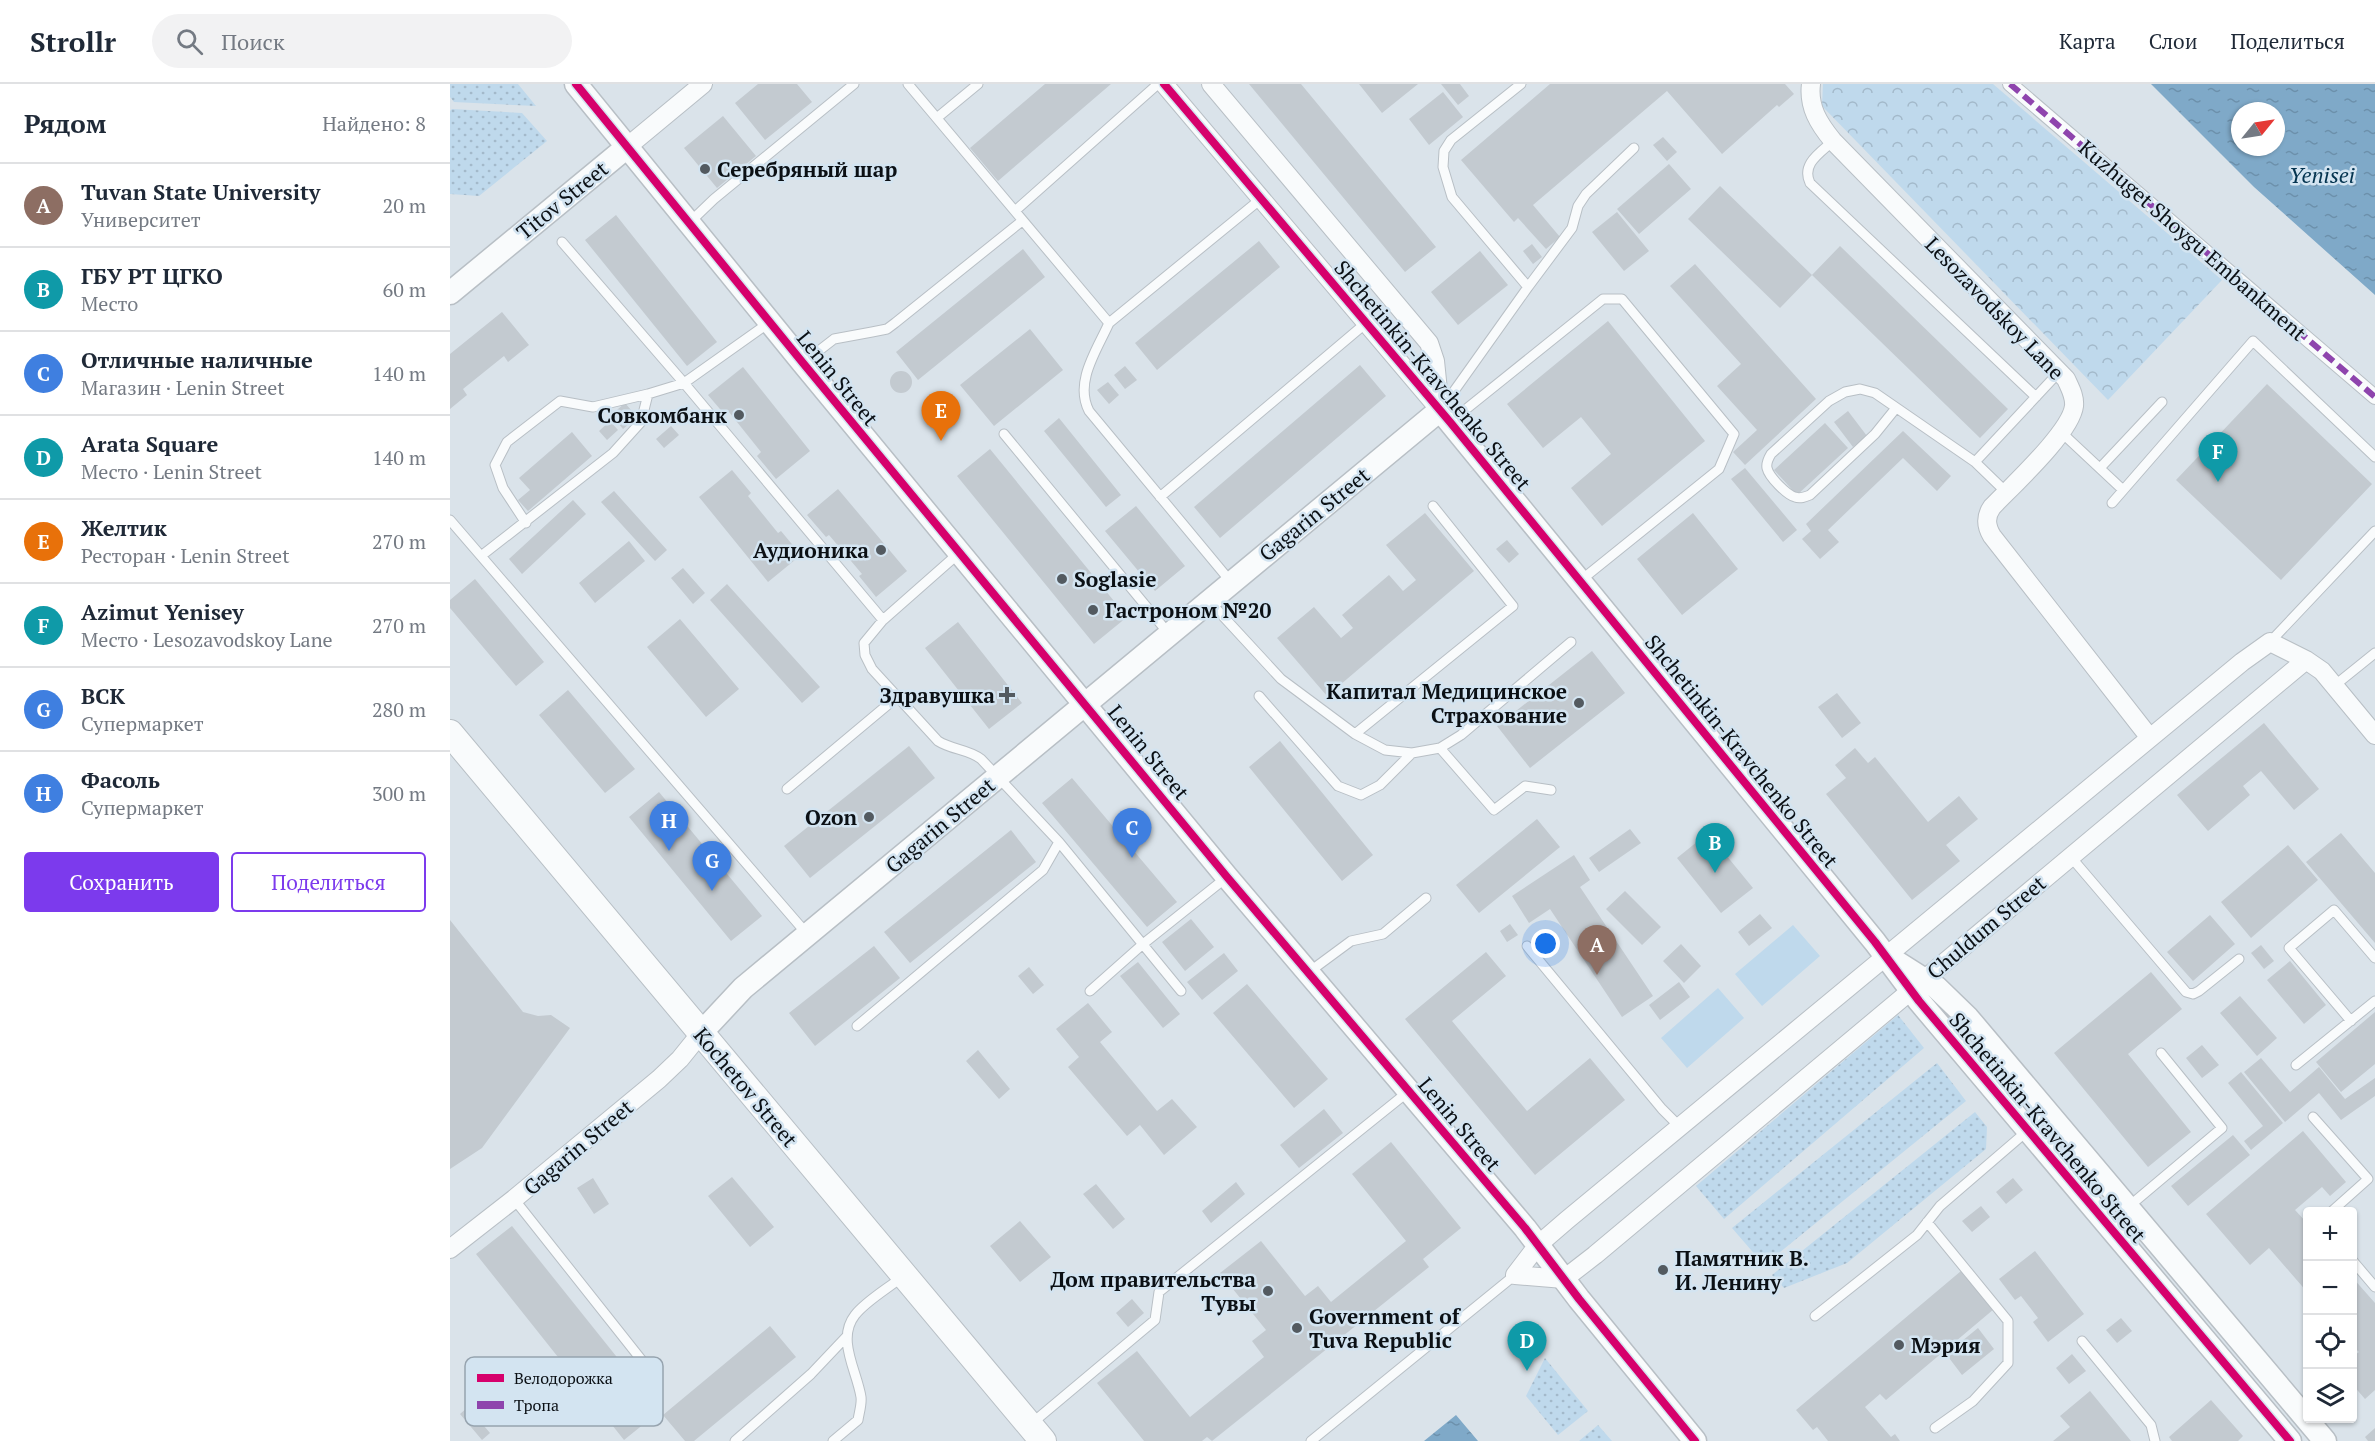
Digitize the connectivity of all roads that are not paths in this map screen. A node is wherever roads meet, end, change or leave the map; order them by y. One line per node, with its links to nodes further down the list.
1 (576, 84): 14 (street, Lenin Street)
2 (703, 84): 14 (street, Titov Street)
3 (854, 84): 19 (lane)
4 (908, 84): 12 (lane)
5 (978, 84): 12 (lane)
6 (1158, 84): 17 (lane)
7 (1164, 84): 16 (street, Shchetinkin-Kravchenko Street)
8 (1211, 84): 34 (street, Shchetinkin-Kravchenko Street)
9 (1521, 84): 21 (lane)
10 (1811, 84): 13 (street, Lesozavodskoy Lane)
11 (2010, 84): 31 (street, Kuzhuget Shoygu Embankment)
12 (938, 117): 17 (lane)
13 (1833, 141): 27 (street, Lesozavodskoy Lane); 30 (lane)
14 (627, 147): 19 (street, Lenin Street); 22 (street, Titov Street)
15 (1634, 148): 21 (lane)
16 (1262, 198): 24 (lane); 25 (street, Shchetinkin-Kravchenko Street)
17 (1015, 211): 18 (lane)
18 (1022, 221): 24 (lane); 26 (lane)
19 (689, 223): 23 (street, Lenin Street)
20 (562, 242): 28 (lane)
21 (1528, 287): 34 (lane)
22 (450, 293)
23 (770, 322): 26 (street, Lenin Street); 28 (lane)
24 (1109, 323): 42 (lane)
25 (1366, 323): 34 (street, Shchetinkin-Kravchenko Street); 42 (lane)
26 (803, 363): 48 (street, Lenin Street)
27 (2060, 371): 30 (lane); 35 (street, Lesozavodskoy Lane)
28 (684, 383): 29 (lane); 53 (lane)
29 (648, 394): 46 (lane); 46 (lane)
30 (2036, 396): 38 (lane)
31 (2375, 398)
32 (2162, 402): 39 (lane)
33 (1896, 408): 33 (lane); 38 (lane)
34 (1445, 416): 50 (street, Shchetinkin-Kravchenko Street); 50 (lane); 51 (street, Gagarin Street)
35 (2061, 432): 39 (lane); 41 (street, Lesozavodskoy Lane)
36 (1004, 434): 54 (lane)
37 (2375, 457): 40 (lane)
38 (1975, 462): 41 (lane)
39 (2100, 468): 40 (lane)
40 (2123, 490): 43 (lane)
41 (2006, 492): 66 (street, Lesozavodskoy Lane)
42 (1160, 497): 51 (lane)
43 (2112, 503)
44 (1433, 506): 64 (lane)
45 (450, 520): 49 (lane)
46 (526, 523): 49 (lane)
47 (2375, 531): 56 (lane)
48 (960, 553): 53 (lane); 62 (street, Lenin Street)
49 (482, 556): 76 (lane)
50 (1580, 581): 79 (street, Shchetinkin-Kravchenko Street)
51 (1231, 582): 52 (street, Gagarin Street)
52 (1209, 601): 54 (street, Gagarin Street); 64 (lane)
53 (883, 620): 61 (lane)
54 (1169, 634): 62 (street, Gagarin Street)
55 (1571, 642): 67 (lane)
56 (2270, 642): 58 (street); 66 (street, Chuldum Street)
57 (2375, 653): 59 (lane)
58 (2306, 660): 59 (street); 73 (street, Chuldum Street)
59 (2334, 686): 65 (street)
60 (1259, 696): 68 (lane)
61 (897, 697): 69 (lane); 70 (lane)
62 (1086, 704): 69 (street, Gagarin Street); 74 (street, Lenin Street)
63 (450, 733): 89 (main road, Kochetov Street)
64 (1355, 734): 68 (lane)
65 (2375, 735)
66 (2150, 738): 79 (street, Chuldum Street)
67 (1440, 748): 68 (lane); 71 (lane)
68 (1412, 753)
69 (997, 778): 72 (lane); 76 (street, Gagarin Street)
70 (787, 789)
71 (1551, 790)
72 (1059, 842): 77 (lane); 88 (lane)
73 (2070, 856): 81 (lane); 83 (street, Chuldum Street)
74 (1227, 877): 77 (lane); 82 (street, Lenin Street)
75 (1426, 898): 82 (lane)
76 (807, 934): 89 (street, Gagarin Street)
77 (1143, 944): 84 (lane); 85 (lane)
78 (1527, 946): 95 (lane)
79 (1886, 956): 83 (street, Shchetinkin-Kravchenko Street); 95 (street, Chuldum Street)
80 (2375, 958): 87 (lane)
81 (2239, 959)
82 (1308, 973): 92 (street, Lenin Street)
83 (1918, 984): 93 (street, Shchetinkin-Kravchenko Street); 96 (street, Shchetinkin-Kravchenko Street); 106 (street, Chuldum Street)
84 (1181, 991)
85 (1090, 992)
86 (2375, 1001): 87 (lane)
87 (2351, 1021): 91 (lane)
88 (857, 1026)
89 (701, 1033): 97 (street, Gagarin Street); 104 (main road, Kochetov Street)
90 (2161, 1053): 99 (lane)
91 (2296, 1065)
92 (1409, 1091): 101 (street, Lenin Street); 113 (lane)
93 (2047, 1114): 96 (lane); 99 (street, Shchetinkin-Kravchenko Street)
94 (2313, 1116): 98 (lane)
95 (1680, 1127): 101 (street, Chuldum Street)
96 (2027, 1130): 100 (lane); 119 (street, Shchetinkin-Kravchenko Street)
97 (514, 1199): 102 (street, Gagarin Street); 111 (lane)
98 (2337, 1207)
99 (2127, 1208): 120 (street, Shchetinkin-Kravchenko Street)
100 (1927, 1222): 108 (lane); 112 (lane)
101 (1538, 1245): 105 (street, Chuldum Street); 106 (street, Lenin Street)
102 (450, 1249)
103 (2353, 1261): 107 (lane)
104 (904, 1275): 109 (lane); 113 (main road, Kochetov Street)
105 (1515, 1275): 106 (street); 116 (lane, Chuldum Street)
106 (1564, 1279): 117 (street, Lenin Street)
107 (2375, 1287)
108 (1815, 1316)
109 (847, 1336): 114 (lane); 115 (lane)
110 (2082, 1341): 118 (lane)
111 (639, 1357)
112 (1935, 1428)
113 (1036, 1433)
114 (735, 1441)
115 (833, 1441)
116 (1311, 1441)
117 (1695, 1441)
118 (2155, 1441)
119 (2290, 1441)
120 (2325, 1441)

